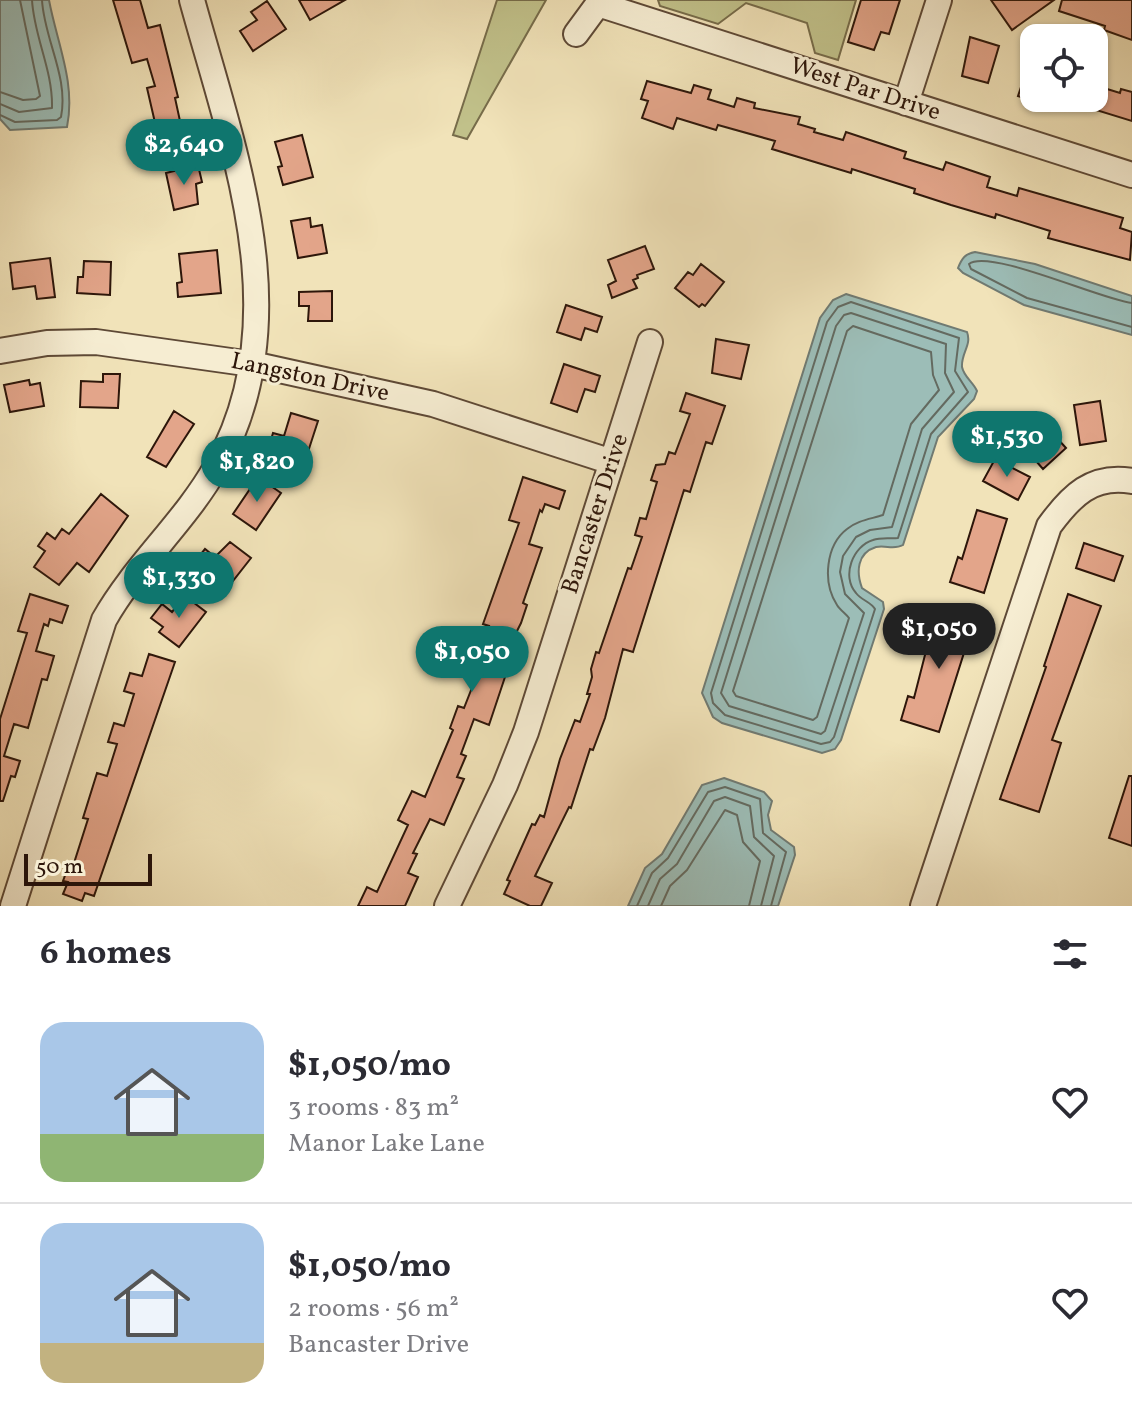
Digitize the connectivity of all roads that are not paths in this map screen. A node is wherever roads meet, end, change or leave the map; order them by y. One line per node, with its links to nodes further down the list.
1 (192, 0): 9 (street)
2 (939, 0): 5 (street)
3 (600, 2): 4 (street); 5 (street, West Par Drive)
4 (576, 34)
5 (906, 103): 6 (street, West Par Drive)
6 (1132, 175)
7 (650, 342): 10 (street, Bancaster Drive)
8 (0, 351): 9 (street, Langston Drive)
9 (252, 364): 10 (street, Langston Drive); 12 (street)
10 (612, 462): 13 (street, Bancaster Drive)
11 (1132, 481): 14 (street)
12 (13, 906)
13 (447, 906)
14 (923, 906)

